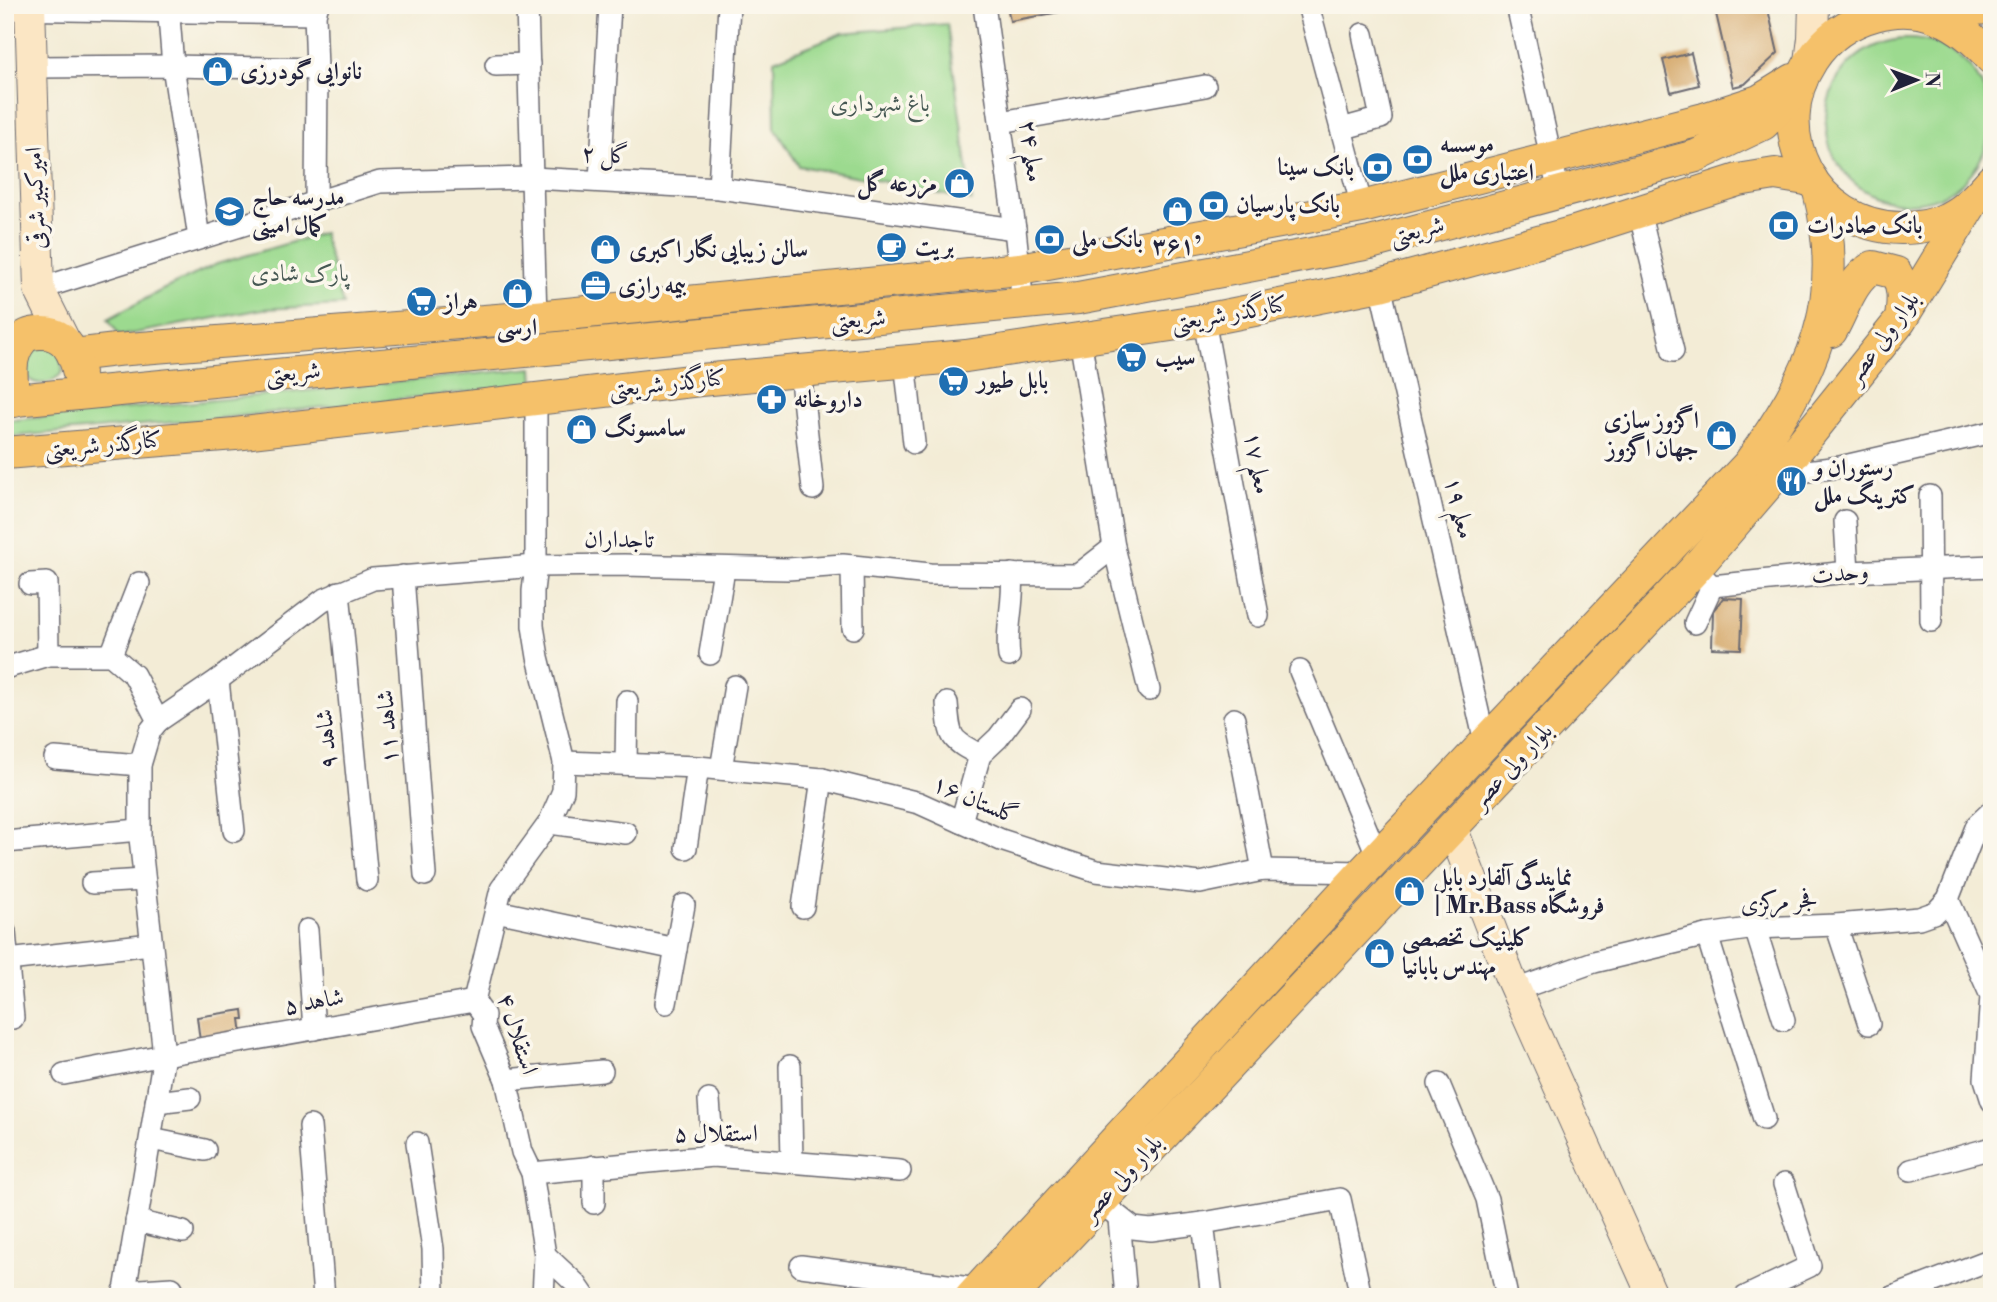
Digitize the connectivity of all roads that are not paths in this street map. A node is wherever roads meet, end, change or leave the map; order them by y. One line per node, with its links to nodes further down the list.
1 (527, 5): 15 (street)
2 (610, 5): 27 (street)
3 (729, 5): 29 (street)
4 (984, 5): 22 (street, معلم ۲۴)
5 (1308, 5): 23 (street)
6 (1517, 5): 25 (street)
7 (1814, 5): 20 (main road)
8 (22, 8): 11 (street); 18 (main road, امیرکبیر شرقی)
9 (1907, 8): 10 (main road); 14 (main road); 20 (main road)
10 (1992, 8)
11 (168, 9): 12 (street); 17 (street)
12 (316, 9): 19 (street)
13 (1363, 34): 23 (street)
14 (1992, 58)
15 (529, 64): 16 (street); 26 (street)
16 (496, 65)
17 (173, 66): 18 (street); 19 (street); 36 (street)
18 (32, 67): 39 (main road, امیرکبیر شرقی)
19 (317, 69): 32 (street)
20 (1805, 71): 24 (main road); 25 (main road); 28 (main road)
21 (1205, 86): 22 (street)
22 (1001, 122): 35 (street, معلم ۲۴)
23 (1341, 129): 33 (street)
24 (1696, 156): 28 (main road); 30 (main road, شریعتی)
25 (1551, 158): 30 (street); 33 (main road)
26 (532, 178): 27 (street, گل ۲); 32 (street, گل ۲); 41 (street)
27 (600, 180): 29 (street, گل ۲)
28 (1815, 185): 31 (main road); 34 (main road, کنارگذر شریعتی); 51 (main road, بلوار ولی عصر)
29 (719, 188): 35 (street, گل ۲)
30 (1559, 192): 40 (main road, شریعتی)
31 (1982, 192): 43 (main road, بلوار ولی عصر)
32 (316, 201): 36 (street, گل ۲)
33 (1362, 207): 37 (main road)
34 (1639, 211): 38 (main road, کنارگذر شریعتی); 48 (street)
35 (1015, 229): 37 (street, معلم ۲۴)
36 (199, 238): 39 (street, گل ۲)
37 (1020, 269): 40 (street, معلم ۲۴); 41 (main road)
38 (1380, 285): 42 (main road, کنارگذر شریعتی); 93 (street, معلم ۱۹)
39 (39, 289): 45 (main road); 46 (main road, امیرکبیر شرقی)
40 (1023, 305): 47 (main road, شریعتی)
41 (536, 317): 46 (main road)
42 (1204, 320): 44 (main road, کنارگذر شریعتی); 75 (street, معلم ۱۷)
43 (1900, 321): 51 (main road); 58 (main road, بلوار ولی عصر)
44 (1080, 338): 49 (main road, کنارگذر شریعتی); 62 (street)
45 (13, 344): 46 (main road); 54 (main road)
46 (70, 349): 52 (main road)
47 (536, 351): 52 (main road, شریعتی); 53 (main road)
48 (1673, 351)
49 (905, 361): 50 (main road, کنارگذر شریعتی); 56 (street)
50 (800, 371): 53 (main road, کنارگذر شریعتی); 59 (street)
51 (1798, 389): 93 (main road, بلوار ولی عصر)
52 (81, 395): 54 (main road, شریعتی)
53 (536, 399): 57 (main road, کنارگذر شریعتی); 63 (street, استقلال ۴)
54 (9, 401)
55 (1992, 432): 58 (street)
56 (914, 443)
57 (5, 453)
58 (1787, 462): 71 (main road, بلوار ولی عصر)
59 (813, 489)
60 (1930, 496): 67 (street)
61 (1845, 521): 68 (street)
62 (1114, 547): 69 (street, تاجداران); 87 (street)
63 (536, 566): 66 (street, تاجداران); 70 (street, تاجداران); 96 (street, استقلال ۴)
64 (852, 566): 66 (street, تاجداران); 69 (street, تاجداران); 78 (street)
65 (1992, 566): 67 (street, وحدت)
66 (724, 569): 79 (street)
67 (1931, 569): 68 (street, وحدت); 76 (street)
68 (1848, 572): 71 (street, وحدت)
69 (1012, 575): 82 (street)
70 (403, 576): 74 (street, تاجداران); 113 (street, شاهد ۱۱)
71 (1704, 578): 77 (street); 106 (main road, بلوار ولی عصر)
72 (139, 583): 81 (street)
73 (30, 584): 80 (street)
74 (339, 592): 85 (street, تاجداران); 115 (street, شاهد ۹)
75 (1258, 616)
76 (1931, 621)
77 (1695, 623)
78 (853, 628)
79 (710, 654)
80 (48, 655): 81 (street); 83 (street)
81 (111, 655): 92 (street)
82 (1009, 656)
83 (5, 668)
84 (1300, 671): 111 (street)
85 (218, 680): 92 (street, تاجداران); 107 (street)
86 (735, 686): 100 (street)
87 (1149, 690)
88 (627, 701): 97 (street)
89 (947, 703): 94 (street)
90 (1020, 709): 94 (street)
91 (1234, 719): 112 (street)
92 (158, 721): 98 (street)
93 (1485, 742): 111 (main road, بلوار ولی عصر)
94 (980, 755): 103 (street)
95 (55, 758): 98 (street)
96 (564, 762): 97 (street, گلستان ۱۶); 104 (street, استقلال ۴)
97 (626, 764): 99 (street, گلستان ۱۶)
98 (140, 765): 105 (street)
99 (698, 767): 100 (street, گلستان ۱۶); 110 (street)
100 (721, 769): 101 (street, گلستان ۱۶)
101 (822, 779): 103 (street, گلستان ۱۶); 119 (street)
102 (1992, 811): 117 (street)
103 (961, 822): 112 (street, گلستان ۱۶)
104 (550, 823): 108 (street); 120 (street, استقلال ۴)
105 (139, 830): 109 (street); 114 (street)
106 (1453, 830): 129 (main road); 160 (main road, بلوار ولی عصر)
107 (234, 831)
108 (626, 833)
109 (5, 842)
110 (686, 848)
111 (1371, 864): 112 (street, گلستان ۱۶); 168 (main road, بلوار ولی عصر)
112 (1263, 870)
113 (425, 875)
114 (144, 880): 116 (street); 126 (street)
115 (367, 880)
116 (92, 884)
117 (1948, 899): 121 (street, فجر مرکزی); 144 (street)
118 (684, 905): 127 (street)
119 (803, 907)
120 (496, 911): 127 (street); 130 (street, استقلال ۴)
121 (1836, 925): 122 (street, فجر مرکزی); 134 (street)
122 (1755, 928): 125 (street, فجر مرکزی); 133 (street)
123 (307, 930): 135 (street)
124 (5, 932): 128 (street)
125 (1707, 935): 129 (street, فجر مرکزی); 146 (street)
126 (151, 944): 128 (street); 136 (street)
127 (676, 949): 131 (street)
128 (8, 960): 132 (street)
129 (1515, 990): 179 (main road)
130 (474, 1001): 135 (street, شاهد ۵); 140 (street, استقلال ۴)
131 (666, 1003)
132 (13, 1018)
133 (1784, 1020)
134 (1869, 1024)
135 (314, 1029): 136 (street, شاهد ۵)
136 (164, 1055): 139 (street, شاهد ۵); 145 (street)
137 (790, 1066): 153 (street)
138 (602, 1071): 140 (street)
139 (64, 1074)
140 (506, 1080): 157 (street, استقلال ۴)
141 (1439, 1084): 178 (street)
142 (190, 1098): 145 (street)
143 (709, 1100): 152 (street)
144 (1992, 1101)
145 (156, 1102): 148 (street)
146 (1763, 1119)
147 (310, 1126): 171 (street)
148 (151, 1139): 151 (street); 161 (street)
149 (417, 1143): 172 (street)
150 (1992, 1148): 155 (street)
151 (205, 1150)
152 (713, 1156): 153 (street, استقلال ۵); 154 (street, استقلال ۵)
153 (792, 1162): 156 (street, استقلال ۵)
154 (594, 1166): 157 (street, استقلال ۵); 159 (street)
155 (1912, 1170)
156 (900, 1171)
157 (532, 1172): 164 (street, استقلال ۴)
158 (1784, 1184): 180 (street)
159 (594, 1203)
160 (1109, 1211): 162 (street); 174 (main road, بلوار ولی عصر); 175 (street)
161 (136, 1221): 163 (street); 169 (street)
162 (1203, 1223): 176 (street); 177 (street)
163 (183, 1232)
164 (545, 1255): 170 (street); 173 (street, استقلال ۴)
165 (1992, 1259): 181 (street)
166 (801, 1266): 168 (street)
167 (172, 1288): 169 (street)
168 (974, 1293)
169 (124, 1294)
170 (584, 1294)
171 (324, 1297)
172 (433, 1297)
173 (544, 1297)
174 (1011, 1297)
175 (1126, 1297)
176 (1212, 1297)
177 (1362, 1297)
178 (1507, 1297)
179 (1653, 1297)
180 (1745, 1297)
181 (1893, 1297)

